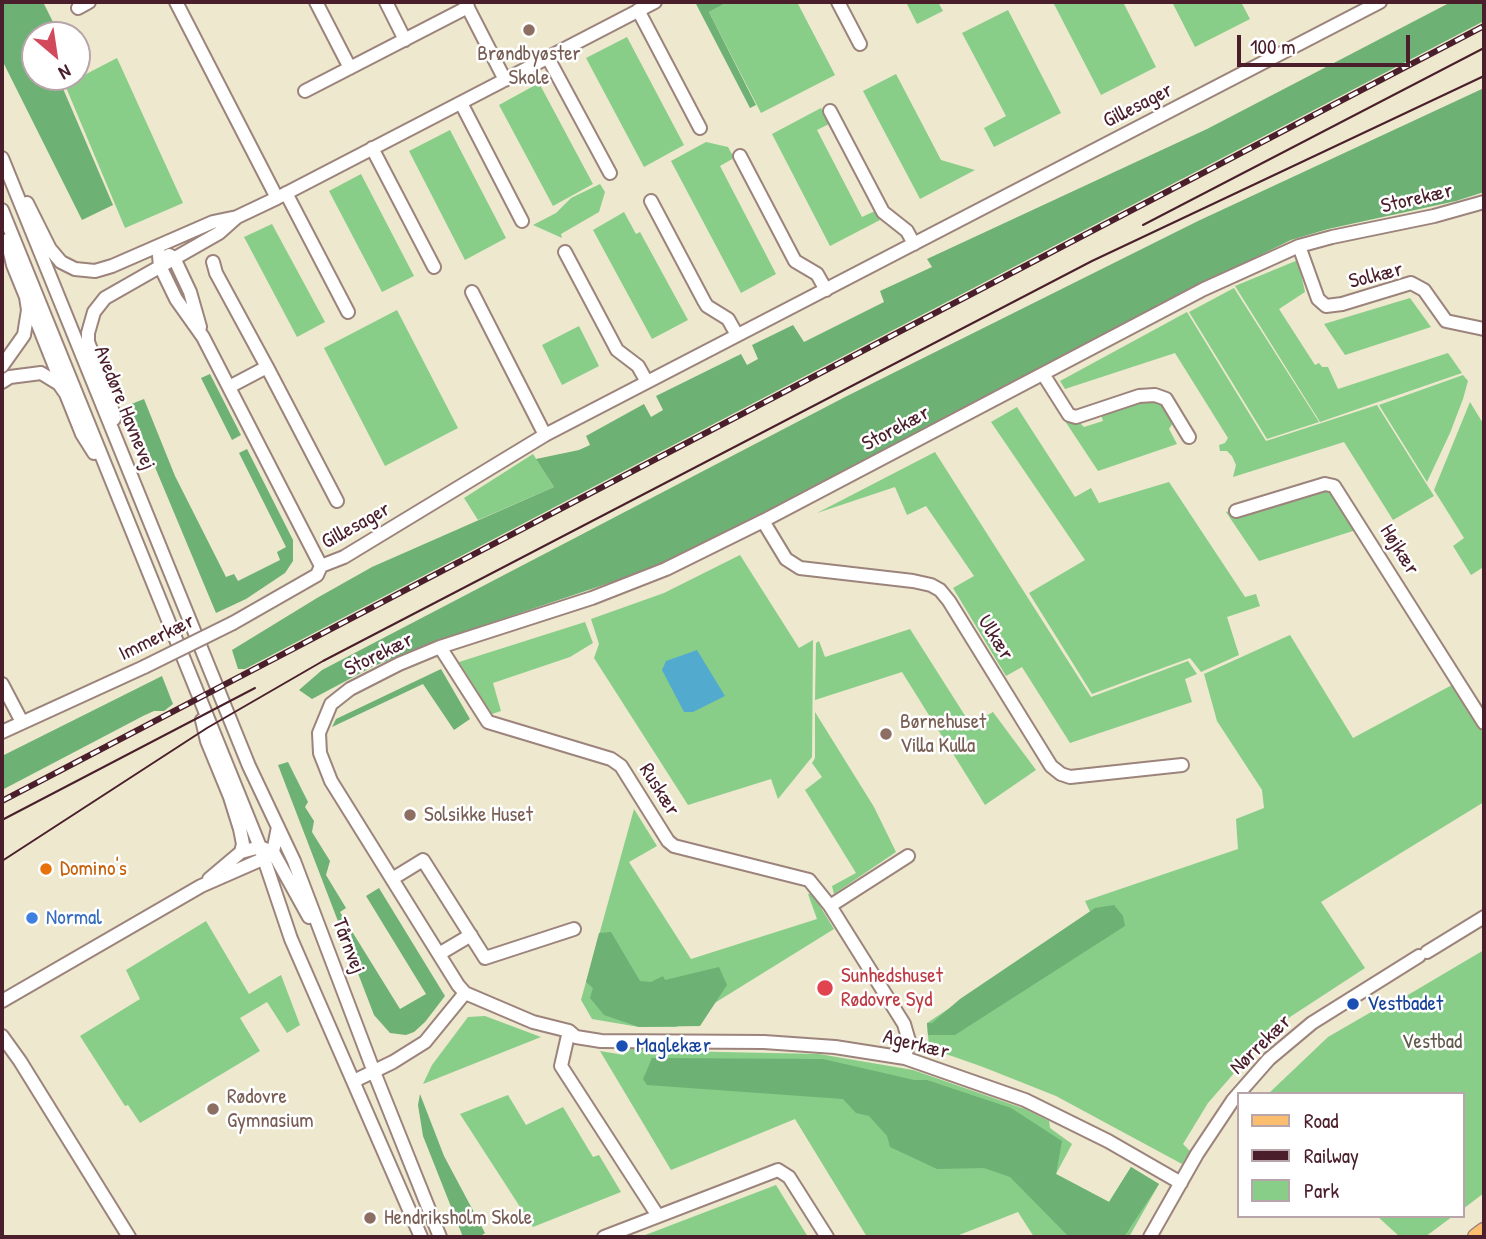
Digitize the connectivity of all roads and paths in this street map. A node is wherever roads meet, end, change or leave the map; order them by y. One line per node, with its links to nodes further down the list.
1 (176, 2): 22 (street)
2 (316, 2): 12 (street)
3 (386, 2): 9 (street)
4 (655, 2): 8 (street)
5 (838, 2): 10 (street)
6 (1380, 2): 29 (street, Gillesager)
7 (466, 4): 9 (street); 13 (street)
8 (638, 10): 11 (street); 17 (street)
9 (405, 40): 12 (street)
10 (860, 44)
11 (548, 58): 13 (street); 21 (street)
12 (350, 68): 14 (street)
13 (505, 80): 15 (street)
14 (305, 92)
15 (461, 103): 18 (street); 28 (street)
16 (830, 111): 29 (street)
17 (700, 128)
18 (372, 148): 22 (street); 36 (street)
19 (740, 156): 37 (street)
20 (2, 157): 30 (street); 53 (street, Avedøre Havnevej)
21 (610, 173)
22 (282, 195): 26 (street); 40 (street)
23 (650, 201): 42 (street)
24 (1484, 202): 31 (street, Storekær)
25 (2, 210): 54 (street, Avedøre Havnevej)
26 (237, 217): 30 (street); 33 (street)
27 (2, 219): 39 (street)
28 (522, 221)
29 (914, 244): 37 (street, Gillesager)
30 (158, 246): 33 (street, Gillesager); 35 (street, Gillesager)
31 (1299, 246): 41 (street, Solkær); 46 (street, Storekær)
32 (565, 252): 48 (street)
33 (174, 258): 35 (street); 43 (street, Gillesager)
34 (213, 262): 45 (street, Gillesager)
35 (160, 266): 43 (street, Gillesager); 53 (street)
36 (434, 267)
37 (826, 289): 42 (street, Gillesager)
38 (472, 292): 51 (street)
39 (26, 297): 44 (street); 50 (street)
40 (348, 312)
41 (1484, 329)
42 (737, 335): 48 (street, Gillesager)
43 (203, 337): 49 (street, Gillesager)
44 (2, 366)
45 (267, 367): 49 (street); 55 (street, Gillesager)
46 (1043, 374): 52 (street); 57 (street, Storekær)
47 (2, 382): 50 (street)
48 (648, 382): 51 (street, Gillesager)
49 (229, 387): 58 (street, Gillesager)
50 (66, 394): 54 (street)
51 (545, 435): 58 (street, Gillesager)
52 (1189, 438)
53 (122, 454): 60 (street, Avedøre Havnevej)
54 (114, 485): 61 (street, Avedøre Havnevej)
55 (337, 501)
56 (1236, 511): 64 (street, Højkær)
57 (763, 521): 59 (street, Storekær); 66 (street, Ulkær)
58 (321, 566): 63 (street, Immerkær, bridge)
59 (440, 647): 71 (street, Storekær); 73 (street, Ruskær)
60 (211, 673): 67 (street, Tårnvej)
61 (194, 682): 68 (street); 69 (street)
62 (2, 684): 63 (street)
63 (22, 722): 65 (street, Immerkær)
64 (1484, 723)
65 (2, 732)
66 (1182, 765)
67 (278, 827): 69 (street); 78 (street, Tårnvej)
68 (241, 852): 69 (street); 72 (street)
69 (266, 852): 72 (street); 78 (street); 85 (street)
70 (908, 856): 73 (street)
71 (392, 879): 76 (street); 77 (street)
72 (201, 886): 80 (street)
73 (830, 906): 83 (street, Ruskær)
74 (1484, 917): 86 (street, Nørrekær)
75 (574, 929): 76 (street)
76 (471, 935): 77 (street)
77 (439, 954): 79 (street)
78 (341, 980): 84 (street, Tårnvej)
79 (465, 993): 81 (street, Agerkær); 84 (street)
80 (2, 999)
81 (569, 1031): 83 (street, Agerkær); 89 (street)
82 (2, 1036): 91 (street)
83 (905, 1058): 88 (street, Agerkær)
84 (374, 1072): 85 (street); 93 (street, Tårnvej)
85 (354, 1081): 92 (street)
86 (1240, 1092)
87 (1238, 1094): 88 (street, Nørrekær)
88 (1181, 1183): 96 (street, Nørrekær)
89 (658, 1216): 94 (street); 95 (street)
90 (1484, 1231): 97 (main road)
91 (129, 1237)
92 (421, 1237)
93 (440, 1237)
94 (604, 1237)
95 (827, 1237)
96 (1150, 1237)
97 (1476, 1237)

